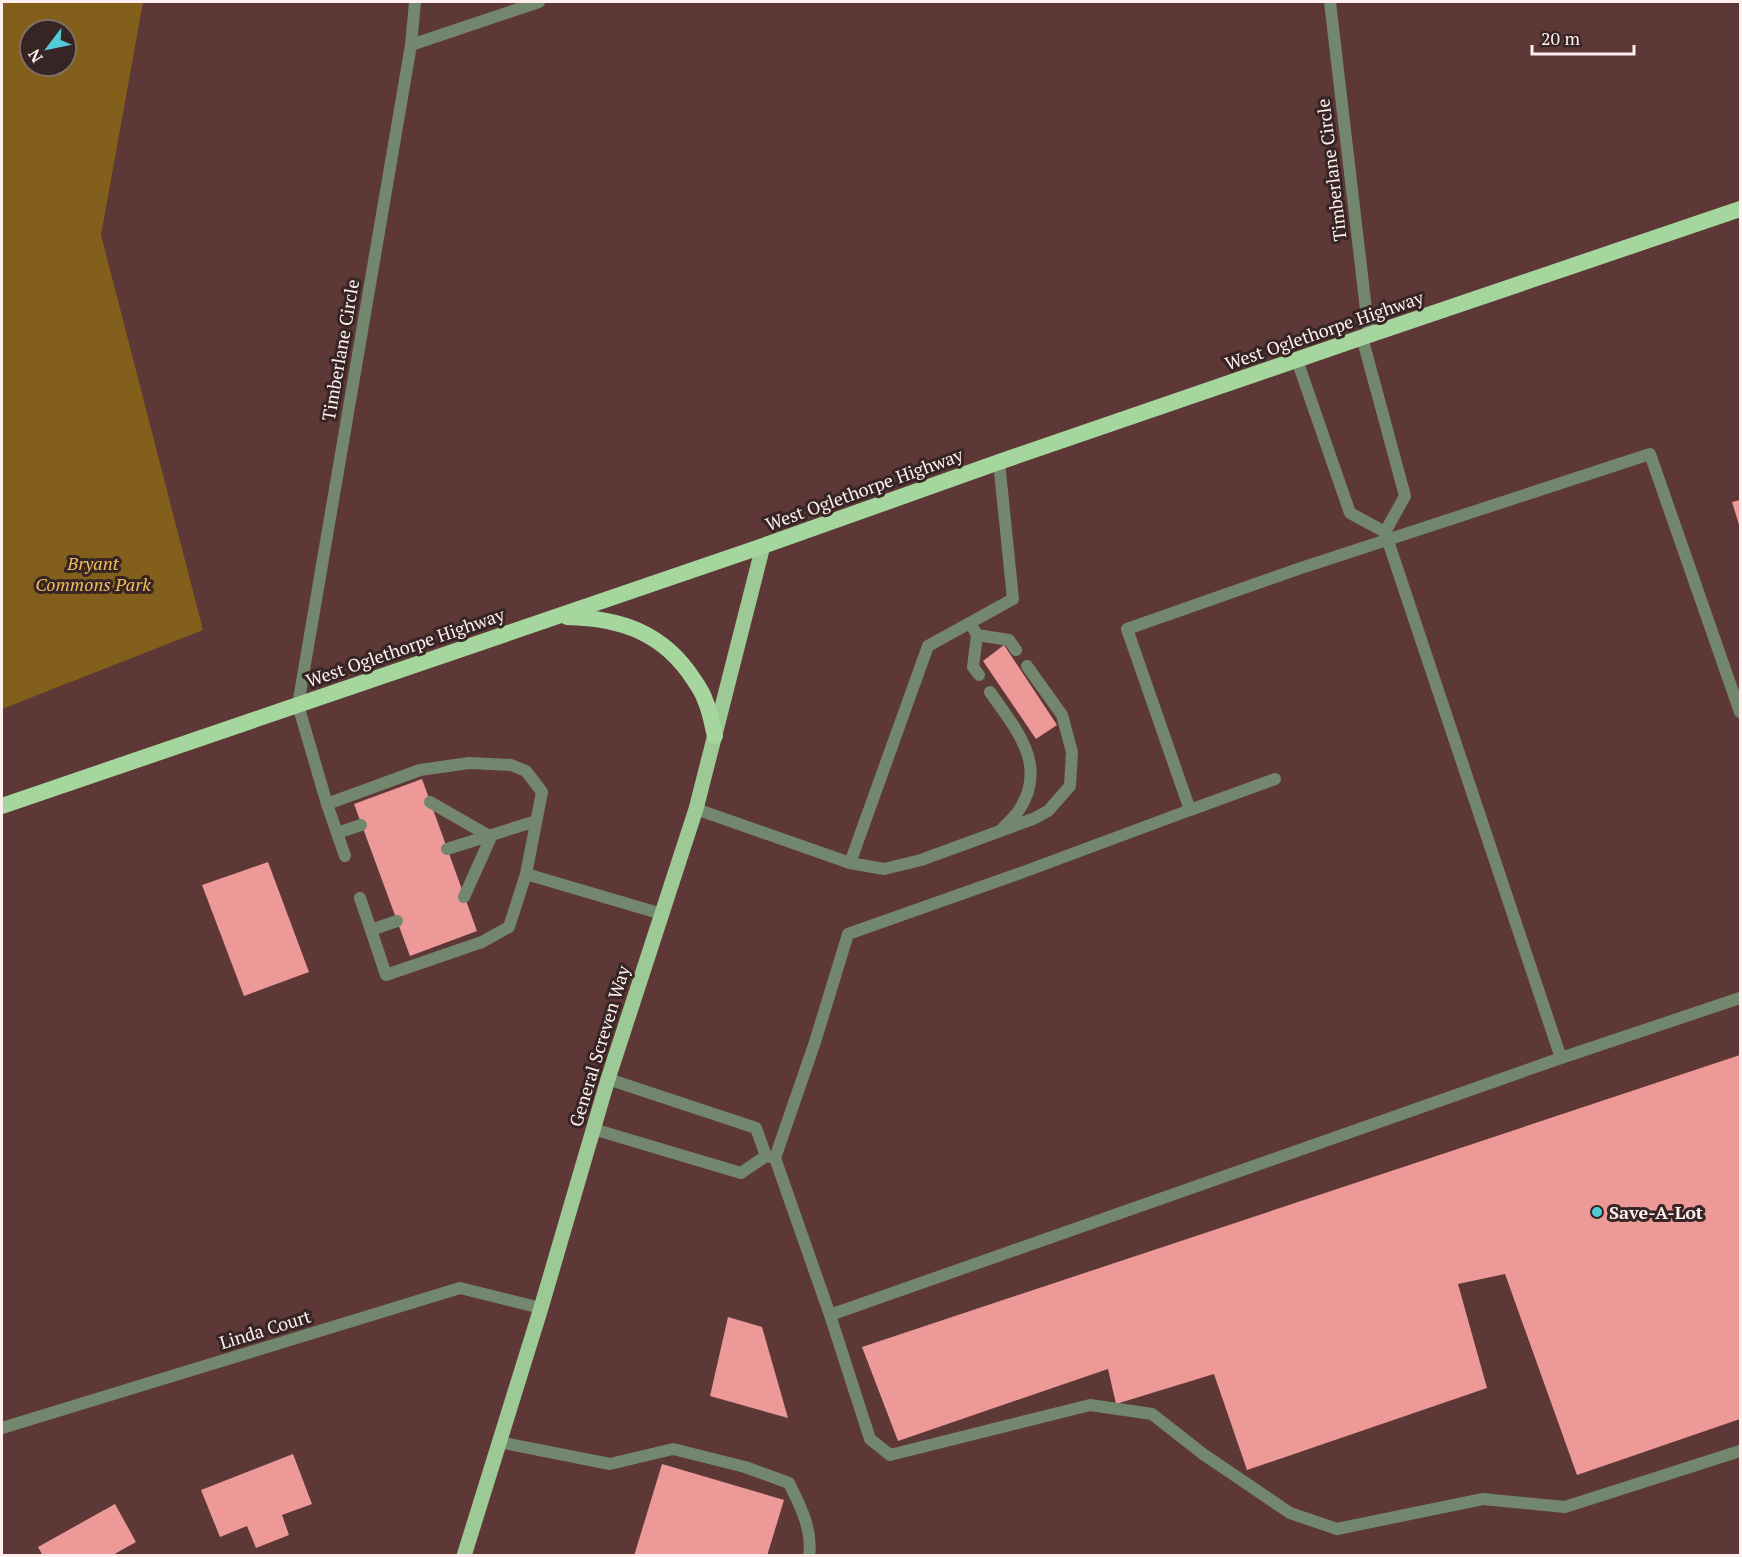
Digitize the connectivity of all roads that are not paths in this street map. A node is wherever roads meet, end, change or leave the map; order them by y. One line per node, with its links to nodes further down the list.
1 (414, 2): 4 (street, Timberlane Circle)
2 (539, 2): 4 (street)
3 (1330, 2): 6 (street, Timberlane Circle)
4 (411, 45): 18 (street, Timberlane Circle)
5 (1740, 209): 6 (highway, West Oglethorpe Highway)
6 (1365, 336): 7 (highway, West Oglethorpe Highway); 9 (street, Timberlane Circle)
7 (1297, 360): 8 (highway, West Oglethorpe Highway); 9 (street)
8 (999, 462): 10 (highway, West Oglethorpe Highway); 12 (street)
9 (1386, 536): 19 (street); 26 (street); 42 (street)
10 (763, 546): 11 (highway, West Oglethorpe Highway); 20 (main road, General Screven Way)
11 (554, 617): 18 (highway, West Oglethorpe Highway); 20 (highway)
12 (970, 623): 13 (street); 34 (street)
13 (977, 634): 14 (street); 16 (street)
14 (1016, 650)
15 (1027, 666): 29 (street)
16 (979, 675)
17 (990, 692): 29 (street)
18 (298, 705): 23 (street); 24 (highway, West Oglethorpe Highway)
19 (1740, 712)
20 (715, 736): 25 (main road, General Screven Way)
21 (1275, 779): 26 (street)
22 (430, 802): 31 (street)
23 (327, 804): 27 (street); 30 (street)
24 (2, 806)
25 (696, 809): 34 (street); 38 (main road, General Screven Way)
26 (1190, 810): 45 (street)
27 (536, 822): 31 (street); 35 (street)
28 (361, 825): 30 (street)
29 (1002, 829): 34 (street)
30 (337, 833): 33 (street)
31 (491, 837): 32 (street); 36 (street)
32 (447, 849)
33 (345, 856)
34 (850, 864)
35 (526, 874): 38 (street); 40 (street)
36 (464, 897)
37 (360, 898): 40 (street)
38 (662, 914): 43 (main road, General Screven Way)
39 (397, 921): 40 (street)
40 (371, 930)
41 (1740, 998): 42 (street)
42 (1561, 1058): 47 (street)
43 (608, 1079): 44 (main road, General Screven Way); 45 (street)
44 (593, 1129): 45 (street); 46 (main road, General Screven Way)
45 (770, 1157): 47 (street)
46 (541, 1308): 48 (street, Linda Court); 49 (main road, General Screven Way)
47 (831, 1315): 50 (street)
48 (2, 1428)
49 (499, 1442): 51 (main road, General Screven Way); 52 (street)
50 (1740, 1450)
51 (464, 1556)
52 (809, 1556)

